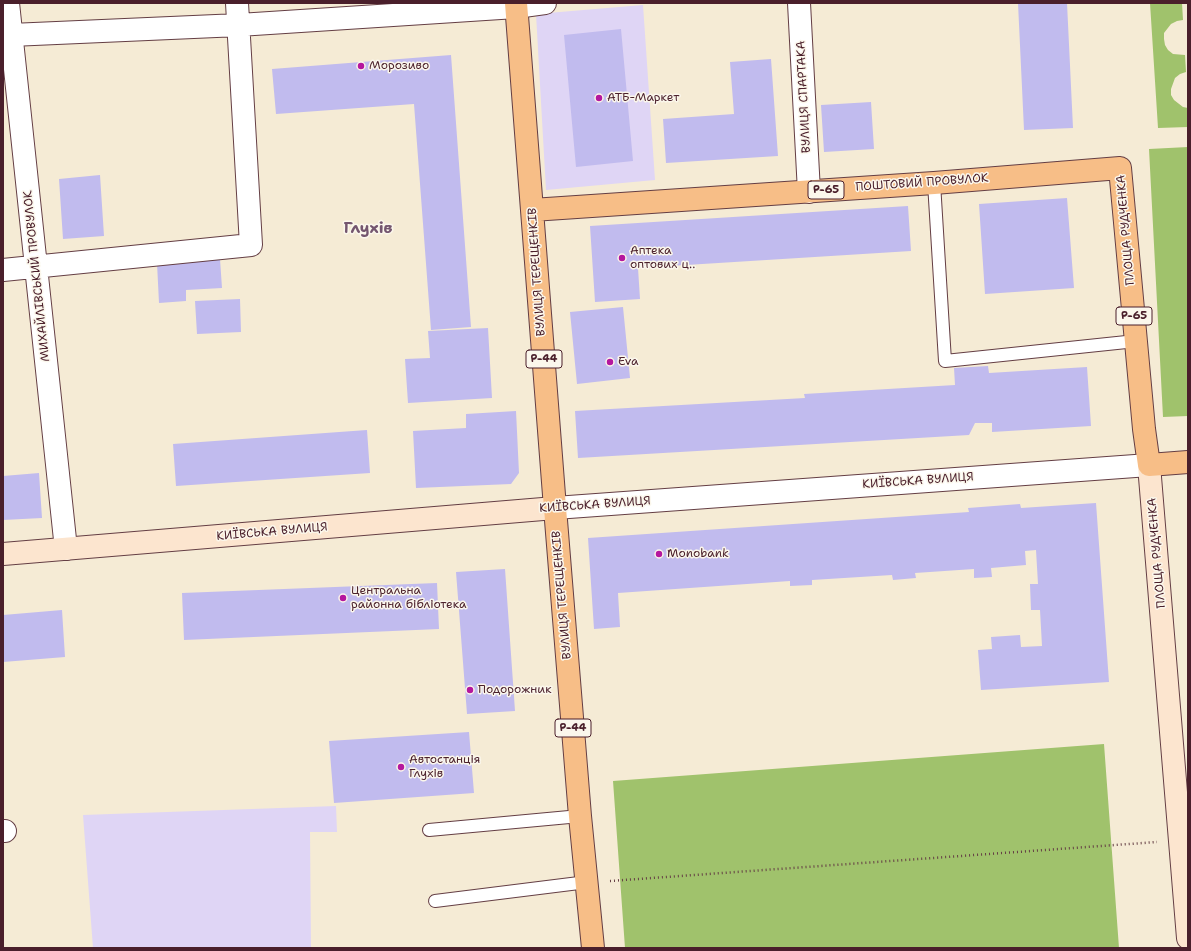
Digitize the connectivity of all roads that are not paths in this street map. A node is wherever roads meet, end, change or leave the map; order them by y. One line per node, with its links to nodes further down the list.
1 (8, 3): 7 (street, МИХАЙЛІВСЬКИЙ ПРОВУЛОК)
2 (237, 3): 6 (street)
3 (545, 3): 5 (street)
4 (799, 3): 10 (street, ВУЛИЦЯ СПАРТАКА)
5 (516, 5): 6 (street); 11 (main road, ВУЛИЦЯ ТЕРЕЩЕНКІВ)
6 (239, 26): 7 (street); 12 (street)
7 (7, 34): 12 (street, МИХАЙЛІВСЬКИЙ ПРОВУЛОК)
8 (1120, 168): 9 (main road, ПОШТОВИЙ ПРОВУЛОК / Р-65); 14 (main road, ПЛОЩА РУДЧЕНКА / Р-65)
9 (934, 183): 10 (main road, ПОШТОВИЙ ПРОВУЛОК / Р-65); 14 (lane)
10 (809, 192): 11 (main road, ПОШТОВИЙ ПРОВУЛОК / Р-65)
11 (532, 210): 17 (main road, ВУЛИЦЯ ТЕРЕЩЕНКІВ / Р-44)
12 (36, 268): 13 (street); 18 (street, МИХАЙЛІВСЬКИЙ ПРОВУЛОК)
13 (3, 270)
14 (1136, 341): 16 (main road, ПЛОЩА РУДЧЕНКА / Р-65)
15 (1188, 462): 16 (main road, КИЇВСЬКА ВУЛИЦЯ)
16 (1149, 464): 17 (street, КИЇВСЬКА ВУЛИЦЯ); 24 (street, ПЛОЩА РУДЧЕНКА)
17 (555, 508): 18 (street, КИЇВСЬКА ВУЛИЦЯ); 20 (main road, ВУЛИЦЯ ТЕРЕЩЕНКІВ / Р-44)
18 (66, 549): 19 (street, КИЇВСЬКА ВУЛИЦЯ)
19 (3, 554)
20 (580, 816): 21 (lane); 22 (main road, ВУЛИЦЯ ТЕРЕЩЕНКІВ / Р-44)
21 (429, 830)
22 (587, 882): 23 (lane); 25 (main road, ВУЛИЦЯ ТЕРЕЩЕНКІВ / Р-44)
23 (435, 901)
24 (1188, 938)
25 (593, 948)

